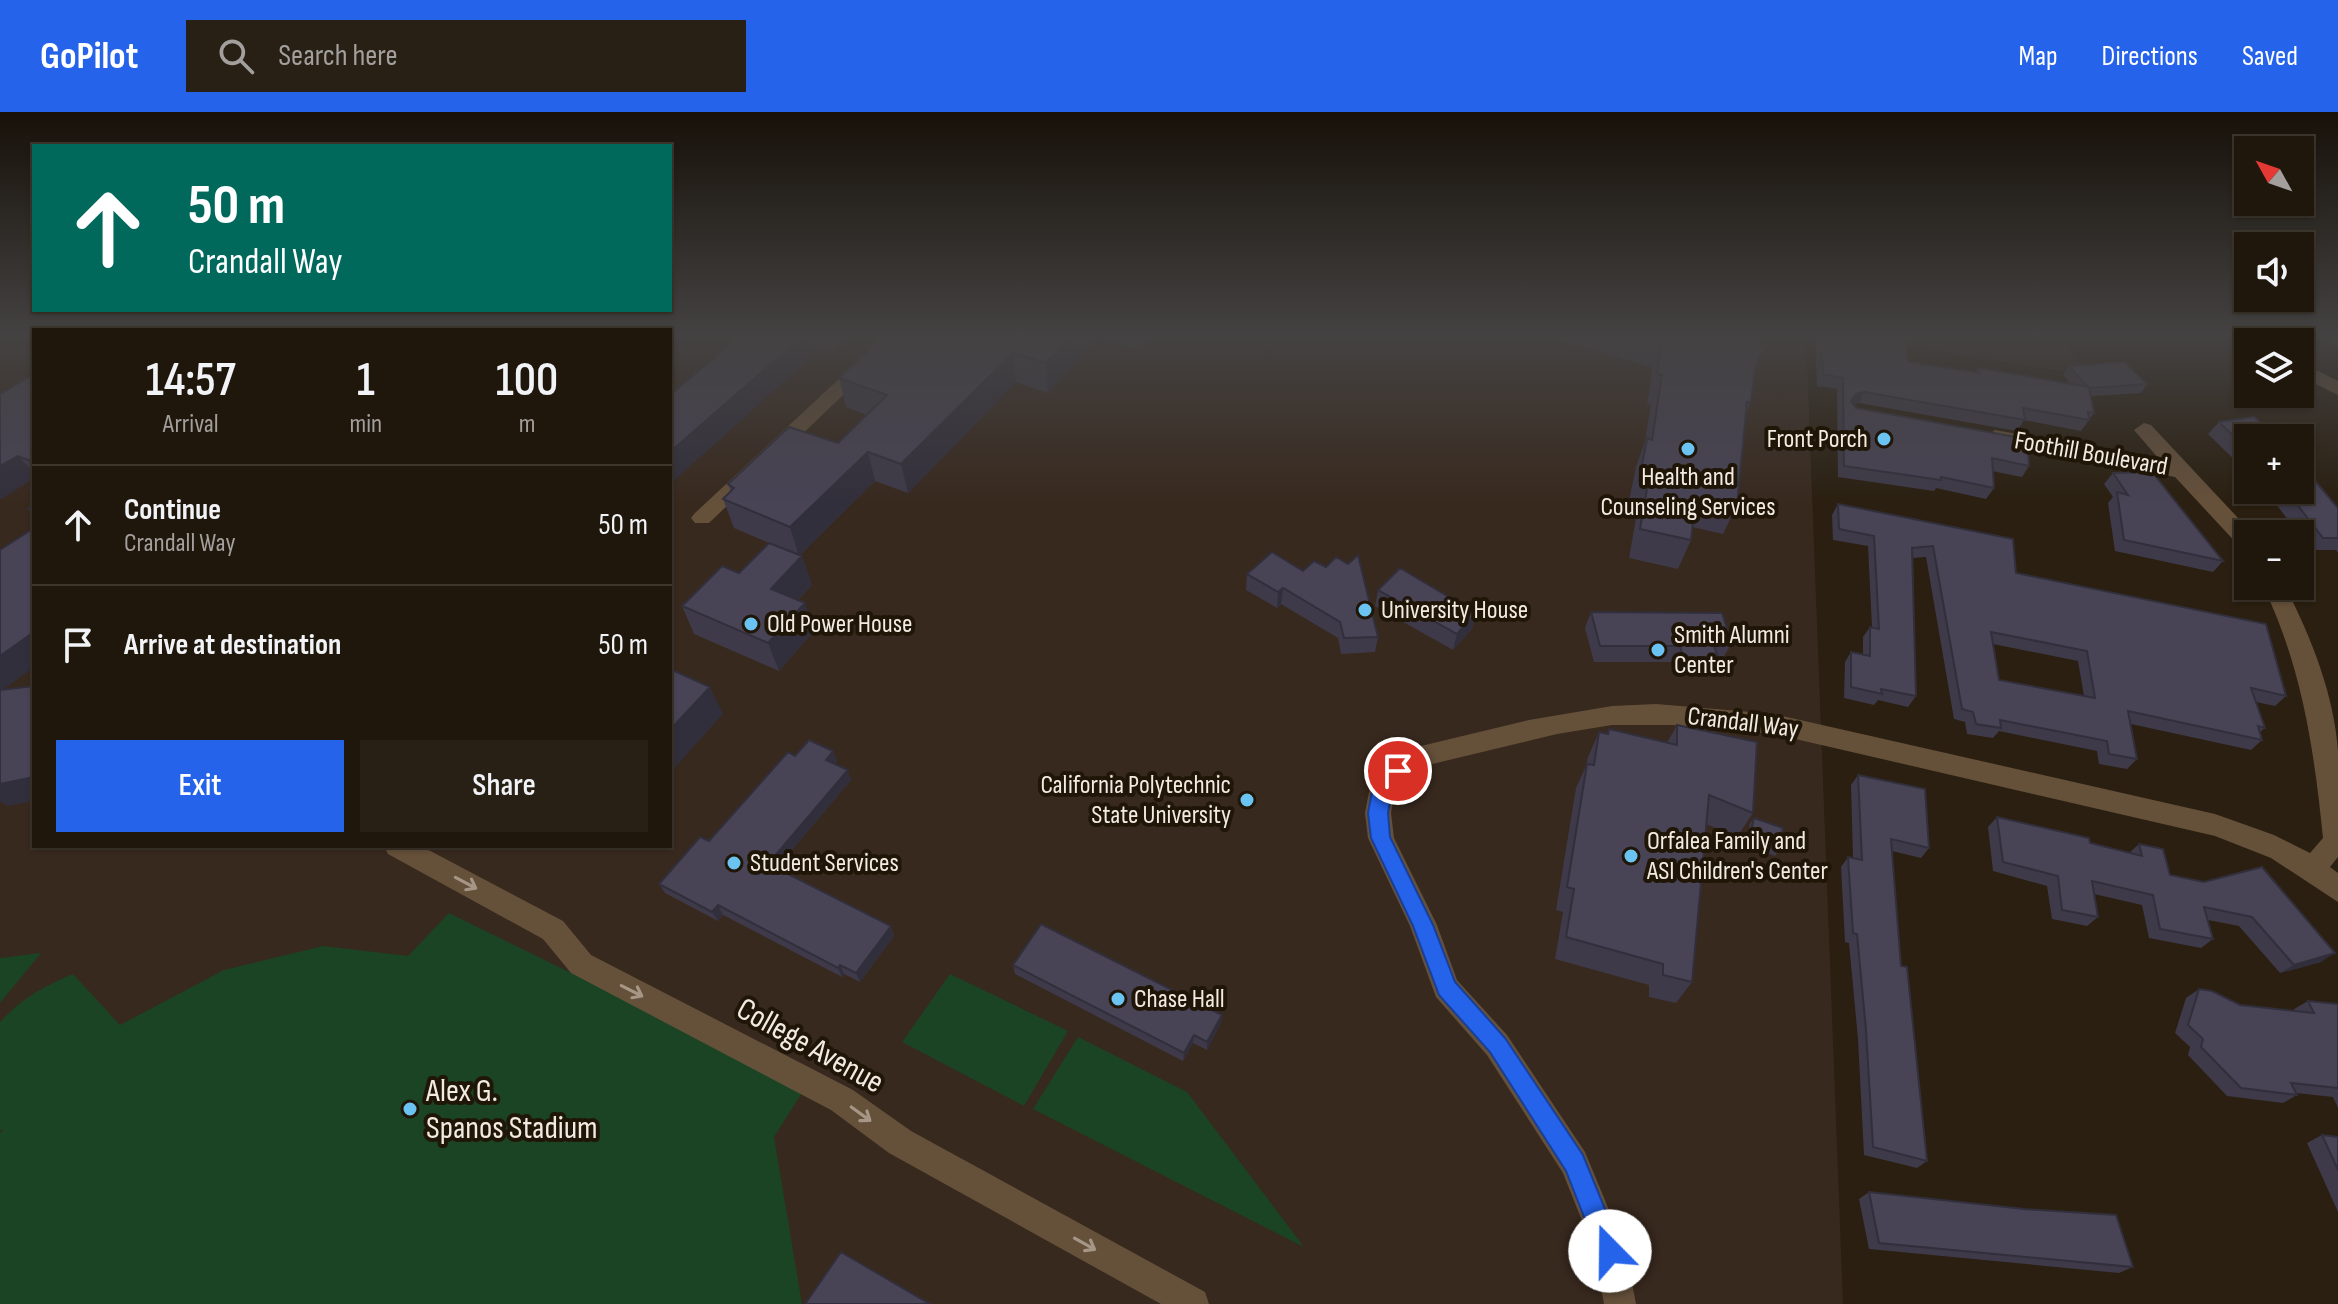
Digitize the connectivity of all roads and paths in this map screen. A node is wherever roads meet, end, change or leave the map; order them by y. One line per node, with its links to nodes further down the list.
1 (836, 393): 5 (street)
2 (2144, 430): 4 (street, Foothill Boulevard)
3 (1978, 434): 4 (street, Foothill Boulevard)
4 (2183, 471): 6 (street, Foothill Boulevard)
5 (702, 518)
6 (2234, 527)
7 (2282, 600): 9 (street)
8 (401, 848): 11 (street, College Avenue, one-way to 11)
9 (2314, 867): 10 (street); 12 (street, Crandall Way)
10 (2338, 890)
11 (1193, 1304)
12 (1620, 1304)

